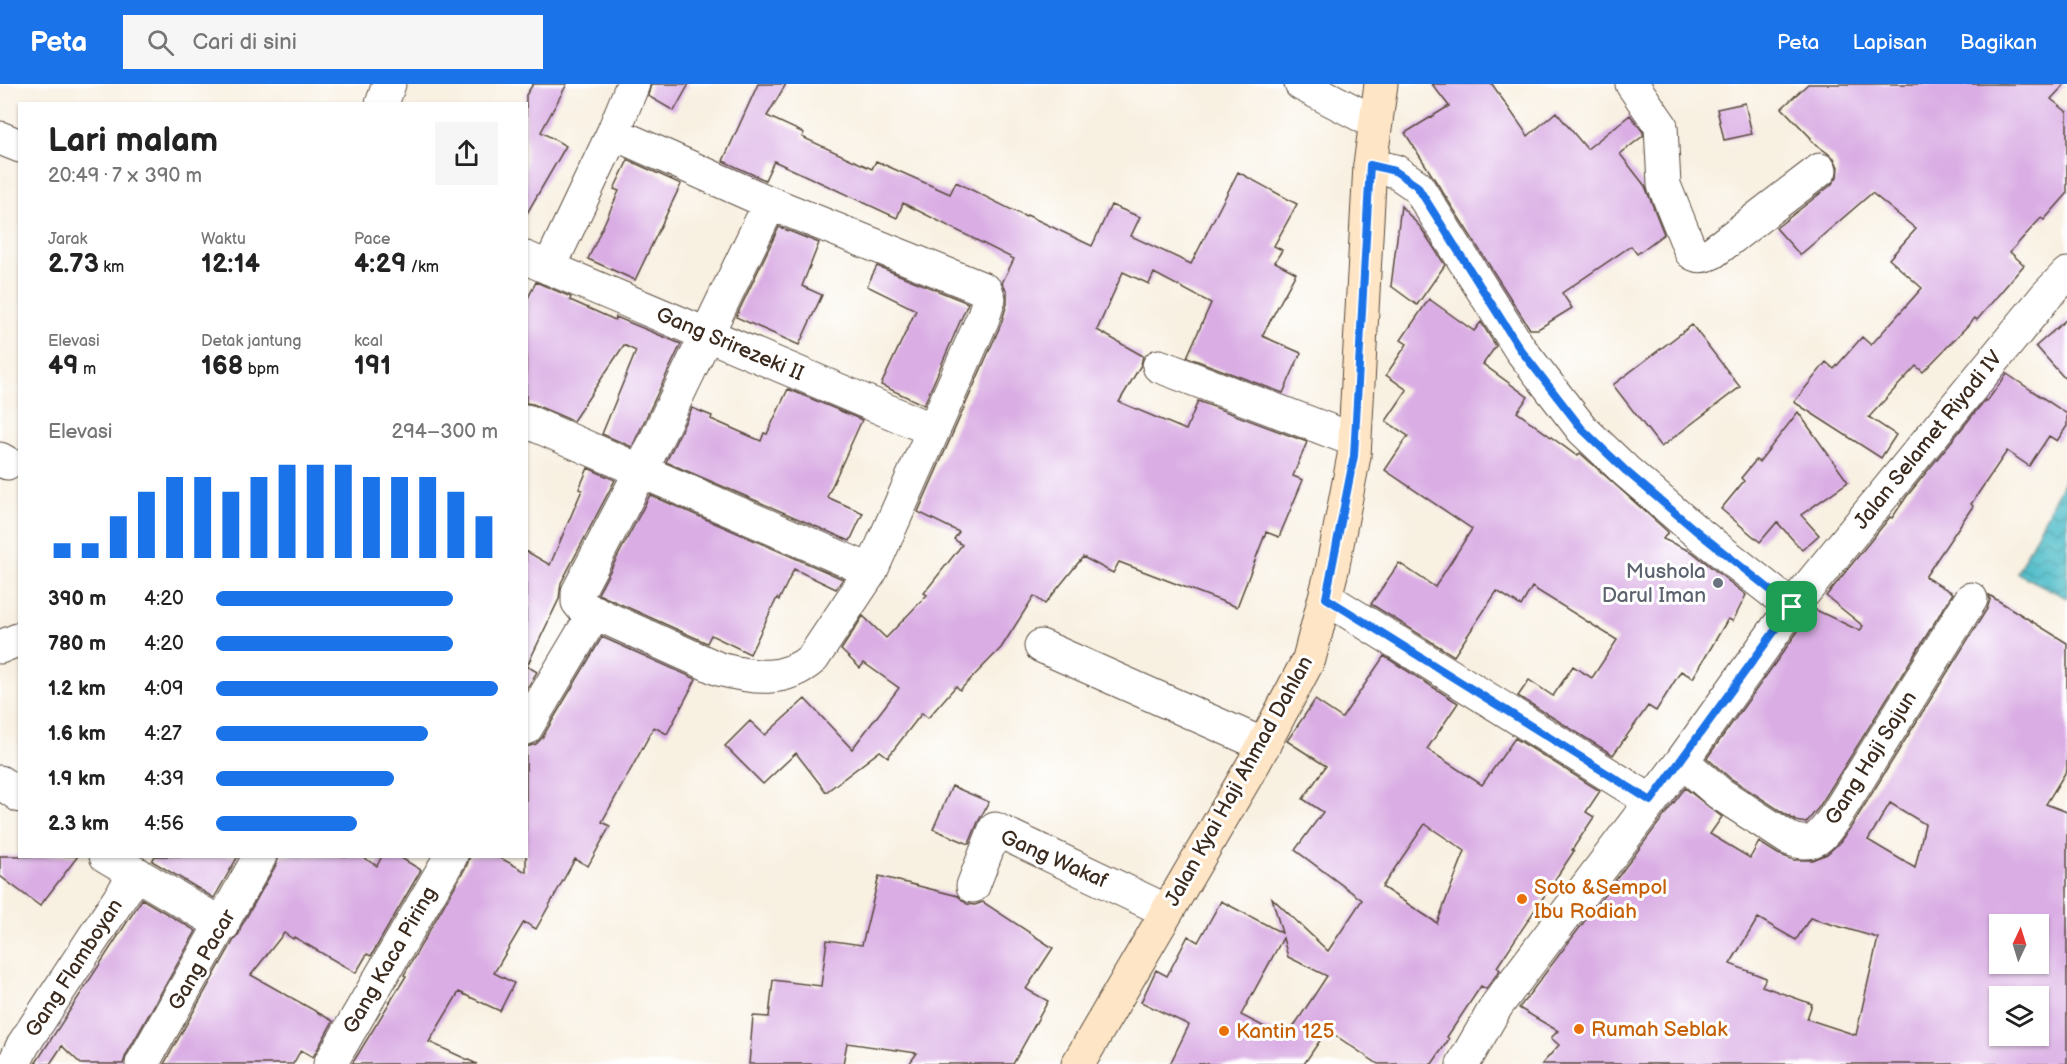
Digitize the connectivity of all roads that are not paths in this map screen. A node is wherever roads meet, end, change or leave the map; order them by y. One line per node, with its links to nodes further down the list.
1 (389, 84): 6 (street)
2 (633, 84): 8 (street)
3 (1301, 84): 7 (street)
4 (1381, 84): 7 (main road, Jalan Kyai Haji Ahmad Dahlan)
5 (1632, 84): 12 (street)
6 (383, 102)
7 (1376, 123): 11 (main road, Jalan Kyai Haji Ahmad Dahlan)
8 (613, 133): 13 (street); 14 (street)
9 (0, 138): 10 (street)
10 (18, 145)
11 (1370, 165): 20 (main road, Jalan Kyai Haji Ahmad Dahlan); 25 (street)
12 (1820, 170)
13 (770, 203): 16 (street); 19 (street)
14 (538, 263): 16 (street, Gang Srirezeki II)
15 (2067, 274): 25 (street, Jalan Selamet Riyadi IV)
16 (707, 334): 19 (street, Gang Srirezeki II); 21 (street)
17 (1159, 366): 20 (street)
18 (528, 422): 21 (street)
19 (933, 430): 22 (street)
20 (1354, 440): 23 (main road, Jalan Kyai Haji Ahmad Dahlan)
21 (641, 471): 22 (street); 26 (street)
22 (871, 571): 26 (street)
23 (1326, 598): 31 (main road, Jalan Kyai Haji Ahmad Dahlan); 35 (street)
24 (1971, 599): 32 (street, Gang Haji Sajun)
25 (1792, 607): 32 (street, Jalan Selamet Riyadi IV)
26 (594, 612): 30 (street)
27 (18, 640): 29 (street)
28 (1041, 646): 31 (street)
29 (0, 647)
30 (528, 725)
31 (1264, 745): 41 (main road, Jalan Kyai Haji Ahmad Dahlan)
32 (1682, 761): 35 (street, Jalan Selamet Riyadi IV)
33 (0, 782): 34 (street)
34 (18, 795)
35 (1651, 801): 47 (street, Jalan Selamet Riyadi IV)
36 (110, 858): 39 (street)
37 (259, 858): 42 (street, Gang Pacar)
38 (450, 858): 45 (street, Gang Kaca Piring)
39 (138, 874): 42 (street); 43 (street, Gang Flamboyan)
40 (973, 886): 41 (street, Gang Wakaf)
41 (1167, 910): 46 (main road, Jalan Kyai Haji Ahmad Dahlan)
42 (223, 925): 44 (street, Gang Pacar)
43 (14, 1064)
44 (142, 1064)
45 (330, 1064)
46 (1078, 1064)
47 (1463, 1064)

